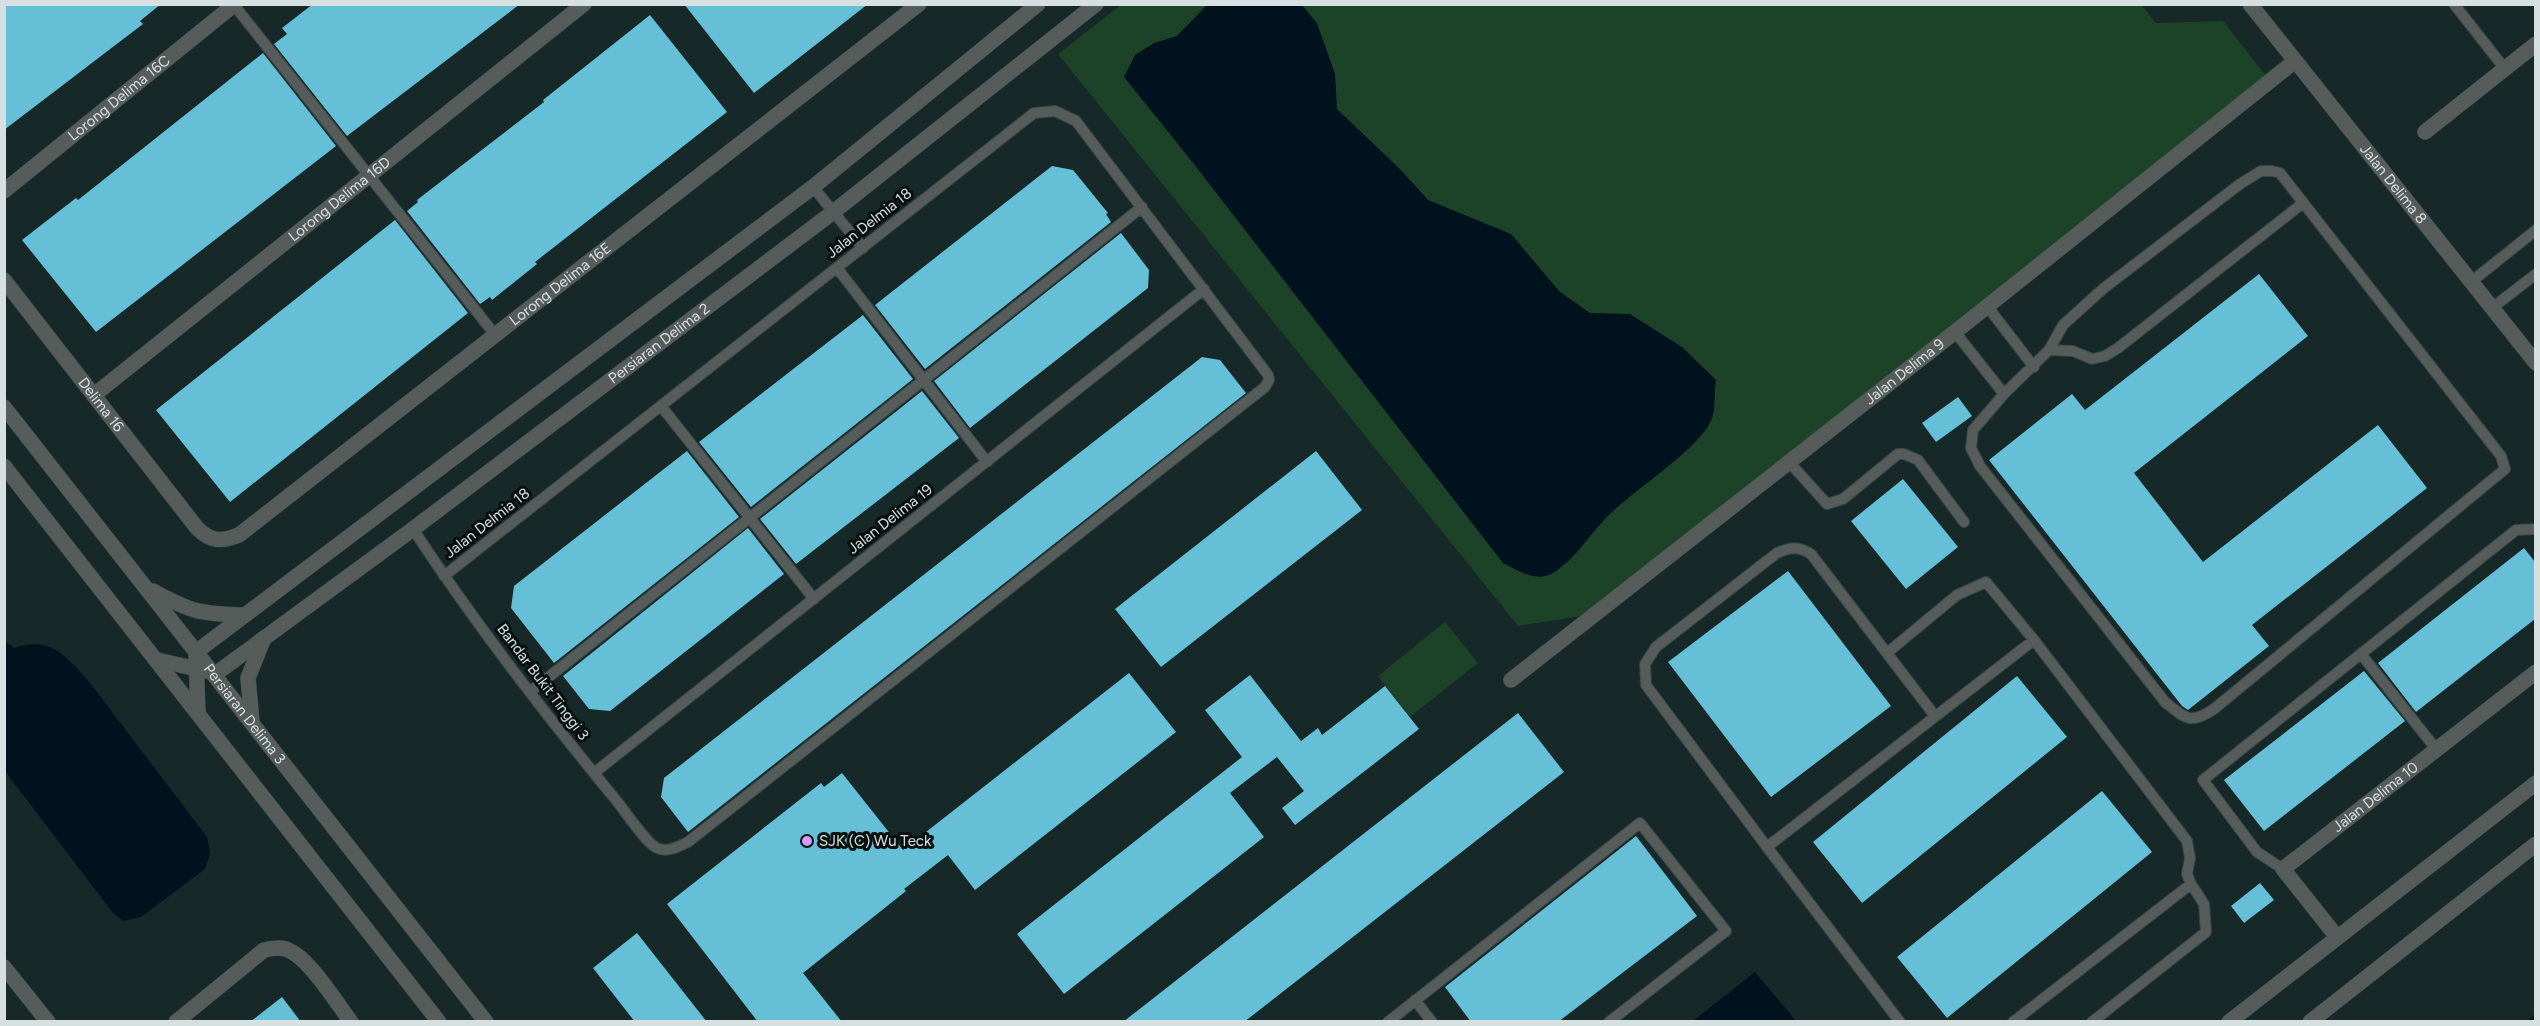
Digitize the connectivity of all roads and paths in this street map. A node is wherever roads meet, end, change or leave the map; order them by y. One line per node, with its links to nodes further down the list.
1 (584, 4): 12 (street, Lorong Delima 16D)
2 (919, 4): 28 (street, Lorong Delima 16E)
3 (1038, 4): 13 (street)
4 (1096, 4): 17 (street, Persiaran Delima 2)
5 (2250, 4): 9 (street, Jalan Delima 8)
6 (2454, 4): 10 (lane)
7 (234, 5): 12 (lane); 14 (street, Lorong Delima 16C)
8 (2535, 44): 10 (street)
9 (2295, 61): 23 (street, Jalan Delima 8); 25 (street, Jalan Delima 9)
10 (2505, 69): 11 (street)
11 (2425, 132)
12 (368, 177): 28 (lane); 34 (street, Lorong Delima 16D)
13 (813, 187): 17 (lane); 48 (street)
14 (4, 191)
15 (2302, 203): 29 (lane); 29 (lane); 33 (lane)
16 (1142, 207): 19 (lane, Jalan Delmia 18); 24 (lane, Jalan Delmia 18); 32 (lane)
17 (832, 213): 19 (lane); 43 (street, Persiaran Delima 2)
18 (2535, 230): 23 (lane)
19 (863, 248): 20 (lane, Jalan Delmia 18)
20 (837, 268): 32 (lane); 35 (lane, Jalan Delmia 18)
21 (2535, 273): 26 (lane)
22 (4, 280): 34 (street, Delima 16)
23 (2471, 282): 26 (street, Jalan Delima 8)
24 (1204, 289): 37 (lane, Jalan Delima 19); 68 (lane, Jalan Delmia 18)
25 (1987, 306): 27 (street, Jalan Delima 9); 31 (lane)
26 (2492, 308): 30 (street, Jalan Delima 8)
27 (1955, 332): 33 (lane); 38 (street, Jalan Delima 9)
28 (496, 336): 42 (street, Lorong Delima 16E)
29 (2049, 350): 31 (lane)
30 (2535, 363)
31 (2034, 367): 33 (lane)
32 (924, 380): 37 (lane); 40 (lane)
33 (2004, 394)
34 (94, 395): 42 (street, Delima 16)
35 (661, 406): 40 (lane); 45 (lane, Jalan Delmia 18)
36 (4, 407): 46 (street, Persiaran Delima 3)
37 (987, 462): 47 (lane, Jalan Delima 19)
38 (1789, 462): 41 (lane); 58 (street, Jalan Delima 9)
39 (4, 466): 54 (street)
40 (750, 518): 47 (lane); 59 (lane)
41 (1964, 522)
42 (197, 528)
43 (413, 529): 45 (lane, Bandar Bukit Tinggi 3); 49 (street, Persiaran Delima 2)
44 (2535, 530): 53 (lane)
45 (444, 576): 59 (lane, Bandar Bukit Tinggi 3)
46 (145, 587): 48 (street); 51 (street, Persiaran Delima 3)
47 (814, 598): 64 (lane, Jalan Delima 19)
48 (244, 615): 51 (street)
49 (264, 638): 57 (street, Persiaran Delima 2); 62 (street)
50 (2034, 640): 52 (lane); 61 (lane); 70 (lane)
51 (196, 652): 55 (street); 57 (street, Persiaran Delima 3)
52 (1887, 653): 61 (lane); 67 (lane)
53 (2361, 654): 63 (lane); 69 (lane)
54 (157, 660): 55 (street); 60 (street)
55 (197, 668): 57 (street); 60 (street)
56 (2535, 672): 63 (street, Jalan Delima 10)
57 (214, 675): 62 (street, Persiaran Delima 3)
58 (1511, 680)
59 (531, 691): 64 (lane, Bandar Bukit Tinggi 3)
60 (198, 714): 77 (street)
61 (1935, 716): 67 (lane)
62 (252, 723): 78 (street, Persiaran Delima 3)
63 (2436, 749): 69 (street, Jalan Delima 10)
64 (594, 773): 68 (lane, Bandar Bukit Tinggi 3)
65 (2535, 783): 71 (street)
66 (2535, 844): 86 (street)
67 (1767, 847): 82 (lane)
68 (658, 848)
69 (2283, 869): 71 (street)
70 (2191, 884): 83 (lane); 84 (lane)
71 (2337, 938): 85 (street)
72 (4, 967): 74 (street)
73 (1415, 1000): 79 (lane); 80 (lane); 81 (lane)
74 (48, 1022)
75 (176, 1022): 76 (street)
76 (351, 1022)
77 (439, 1022)
78 (486, 1022)
79 (1388, 1022)
80 (1432, 1022)
81 (1609, 1022)
82 (1900, 1022)
83 (2013, 1022)
84 (2092, 1022)
85 (2229, 1022)
86 (2310, 1022)

